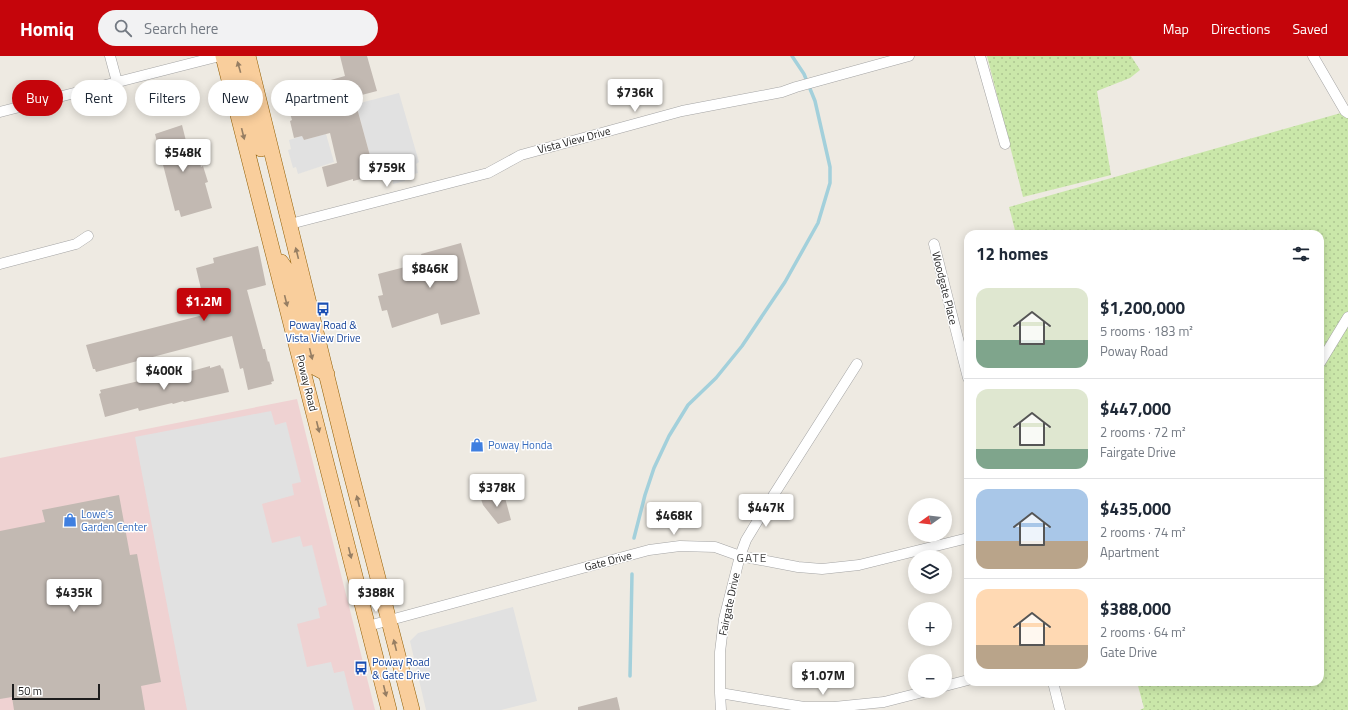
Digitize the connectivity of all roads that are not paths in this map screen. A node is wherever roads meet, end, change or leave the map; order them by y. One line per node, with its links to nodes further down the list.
1 (110, 56): 9 (street)
2 (220, 56): 10 (street)
3 (224, 56): 18 (main road, Poway Road, one-way to 18)
4 (235, 56): 15 (main road, one-way to 4)
5 (248, 56): 15 (main road, Poway Road)
6 (909, 56): 15 (street, Vista View Drive)
7 (980, 56): 14 (street)
8 (1313, 56): 13 (street)
9 (116, 80)
10 (125, 80)
11 (71, 94): 12 (street)
12 (0, 112)
13 (1348, 113)
14 (1005, 144)
15 (290, 224): 24 (main road, Poway Road, one-way to 15)
16 (88, 236): 19 (street)
17 (934, 244): 22 (street, Woodgate Place)
18 (274, 254): 24 (main road, one-way to 24); 25 (main road, Poway Road, one-way to 25)
19 (0, 264)
20 (1348, 317): 21 (street)
21 (1324, 356)
22 (964, 362)
23 (857, 364): 28 (street, Fairgate Drive)
24 (327, 374): 26 (main road, Poway Road)
25 (307, 383): 26 (main road); 30 (main road, Poway Road, one-way to 30)
26 (348, 462): 29 (main road, Poway Road, one-way to 26)
27 (964, 539): 28 (street, Gate Drive)
28 (740, 556): 29 (street, Gate Drive); 34 (street, Fairgate Drive)
29 (389, 620): 30 (street, Gate Drive); 37 (main road, Poway Road, one-way to 29)
30 (368, 626): 36 (main road, Poway Road, one-way to 36)
31 (964, 681): 32 (street)
32 (952, 684)
33 (1054, 686): 39 (street)
34 (720, 693): 35 (street); 38 (street, Fairgate Drive)
35 (908, 696)
36 (389, 710)
37 (412, 710)
38 (721, 710)
39 (1060, 710)

